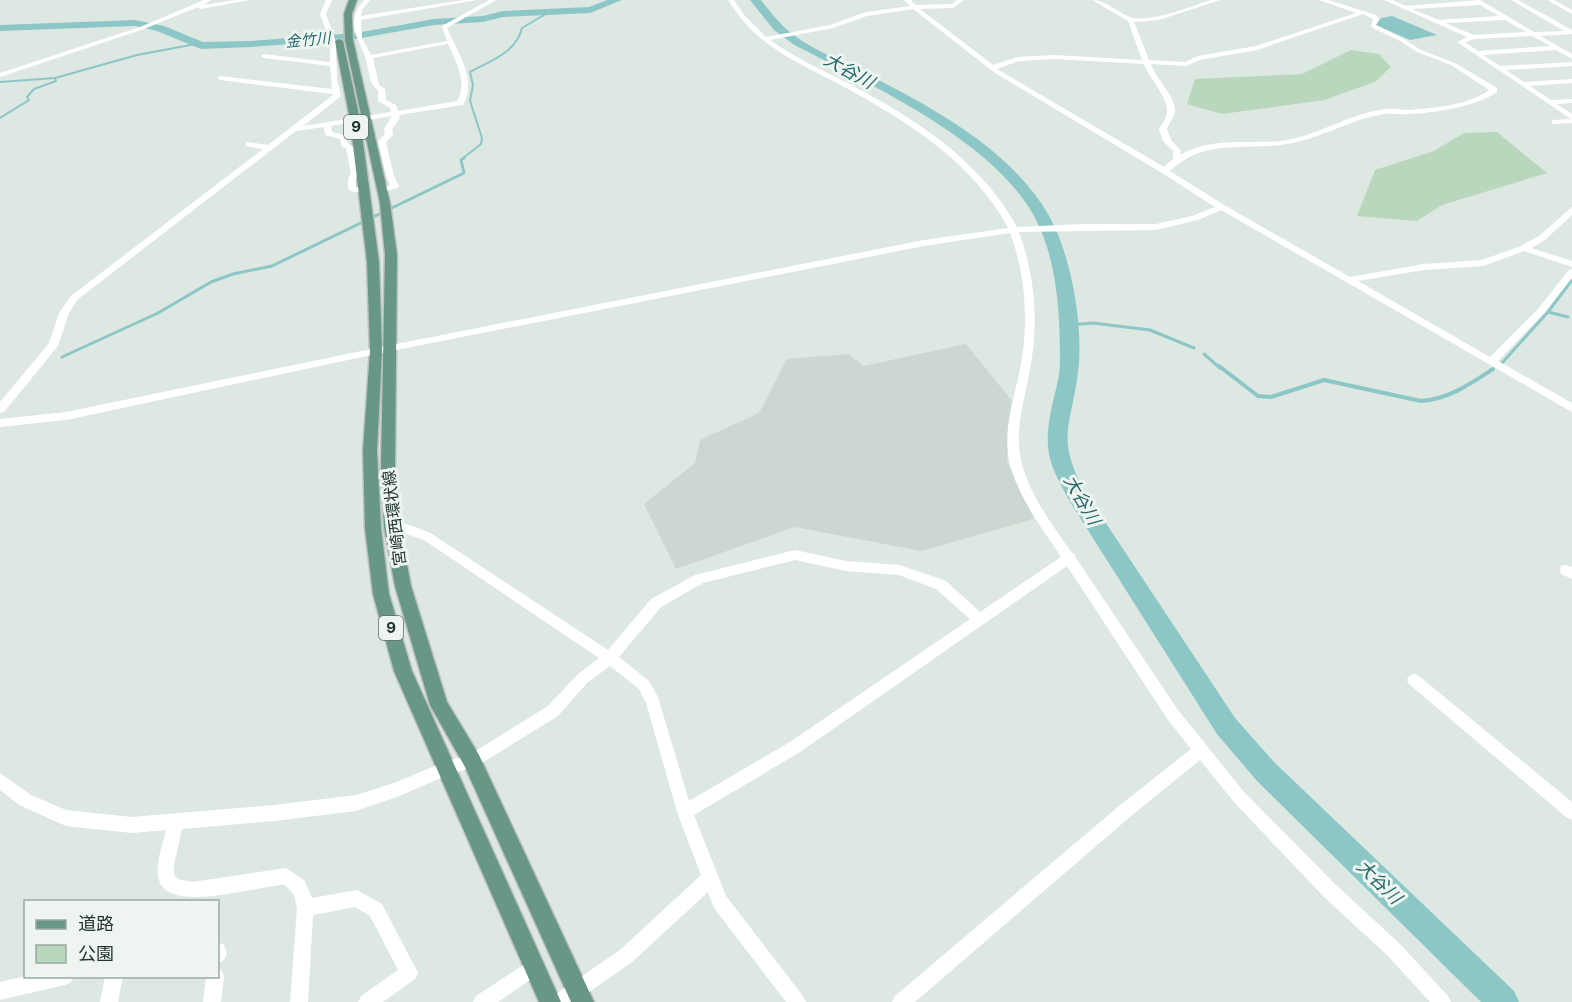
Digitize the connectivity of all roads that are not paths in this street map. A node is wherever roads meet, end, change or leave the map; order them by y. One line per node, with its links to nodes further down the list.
1 (209, 0): 22 (street)
2 (247, 0): 22 (street)
3 (329, 0): 32 (street)
4 (344, 0): 25 (main road)
5 (353, 0): 32 (main road, 宮崎西環状線 / 9)
6 (367, 0): 27 (street)
7 (474, 0): 27 (street)
8 (493, 0): 35 (street)
9 (731, 0): 34 (street)
10 (907, 0): 20 (street)
11 (961, 0): 20 (street)
12 (1095, 0): 28 (street)
13 (1217, 0): 28 (street)
14 (1322, 0): 23 (street)
15 (1341, 0): 23 (street)
16 (1387, 0): 21 (street)
17 (1514, 0): 30 (street)
18 (1550, 0): 24 (street)
19 (1479, 2): 21 (street); 26 (street)
20 (913, 7): 34 (street); 44 (street)
21 (1404, 7): 29 (street)
22 (189, 9): 46 (street)
23 (1364, 12): 41 (street); 62 (street)
24 (1572, 12)
25 (339, 17)
26 (1507, 18): 29 (street); 31 (street)
27 (357, 19): 32 (street)
28 (1130, 20): 41 (street)
29 (1437, 21): 33 (street)
30 (1572, 32): 31 (street)
31 (1533, 34): 33 (street); 36 (street)
32 (344, 35): 39 (street); 42 (street); 54 (main road, 宮崎西環状線 / 9); 56 (main road, 宮崎西環状線 / 9)
33 (1473, 37): 37 (street)
34 (766, 39): 68 (street)
35 (450, 42): 39 (street); 53 (street)
36 (1557, 48): 37 (street); 40 (street)
37 (1477, 53): 45 (street)
38 (264, 56): 42 (street)
39 (369, 57): 53 (street)
40 (1572, 57)
41 (1147, 62): 44 (street); 62 (street)
42 (334, 64): 50 (street)
43 (1572, 64): 45 (street)
44 (992, 68): 63 (street)
45 (1499, 68): 49 (street)
46 (0, 75)
47 (220, 78): 50 (street)
48 (1572, 81): 49 (street)
49 (1522, 84): 52 (street)
50 (337, 92): 59 (street)
51 (1572, 101): 52 (street)
52 (1550, 102): 55 (street)
53 (394, 113): 54 (street); 65 (street)
54 (370, 117): 56 (street); 65 (main road, 宮崎西環状線 / 9)
55 (1572, 119): 57 (street)
56 (355, 120): 58 (street); 64 (main road, 宮崎西環状線 / 9)
57 (1555, 122)
58 (327, 124): 59 (street); 64 (street)
59 (297, 129): 61 (street)
60 (249, 144): 61 (street)
61 (271, 148): 76 (street)
62 (1176, 158): 63 (street)
63 (1165, 171): 66 (street)
64 (364, 190): 73 (main road, 宮崎西環状線 / 9)
65 (382, 190): 73 (main road, 宮崎西環状線 / 9)
66 (1221, 207): 68 (street); 72 (street)
67 (1572, 210): 69 (street)
68 (1017, 230): 73 (street); 79 (street)
69 (1524, 248): 70 (street); 72 (street)
70 (1572, 264)
71 (1572, 272): 74 (street)
72 (1348, 280): 74 (street)
73 (383, 349): 77 (street); 78 (main road, 宮崎西環状線 / 9); 85 (main road, 宮崎西環状線 / 9)
74 (1491, 362): 75 (street)
75 (1572, 408)
76 (0, 409)
77 (0, 423)
78 (392, 527): 81 (street); 84 (main road, 宮崎西環状線 / 9)
79 (1070, 557): 80 (street); 83 (street)
80 (979, 619): 81 (street); 87 (street)
81 (609, 659): 84 (street); 87 (street)
82 (1414, 680): 88 (street)
83 (1202, 749): 106 (street); 107 (street)
84 (472, 761): 85 (street); 97 (main road, 宮崎西環状線 / 9)
85 (446, 768): 89 (street); 92 (main road, 宮崎西環状線 / 9)
86 (0, 780): 89 (street)
87 (685, 812): 90 (street)
88 (1572, 812)
89 (176, 821): 91 (street)
90 (710, 878): 97 (street); 105 (street)
91 (305, 908): 100 (street); 101 (street)
92 (534, 967): 102 (street); 103 (main road, 宮崎西環状線 / 9)
93 (56, 978): 96 (street)
94 (114, 978): 98 (street)
95 (215, 978): 99 (street)
96 (0, 991)
97 (580, 995): 104 (street)
98 (109, 1002)
99 (212, 1002)
100 (298, 1002)
101 (367, 1002)
102 (482, 1002)
103 (550, 1002)
104 (559, 1002)
105 (796, 1002)
106 (901, 1002)
107 (1442, 1002)

